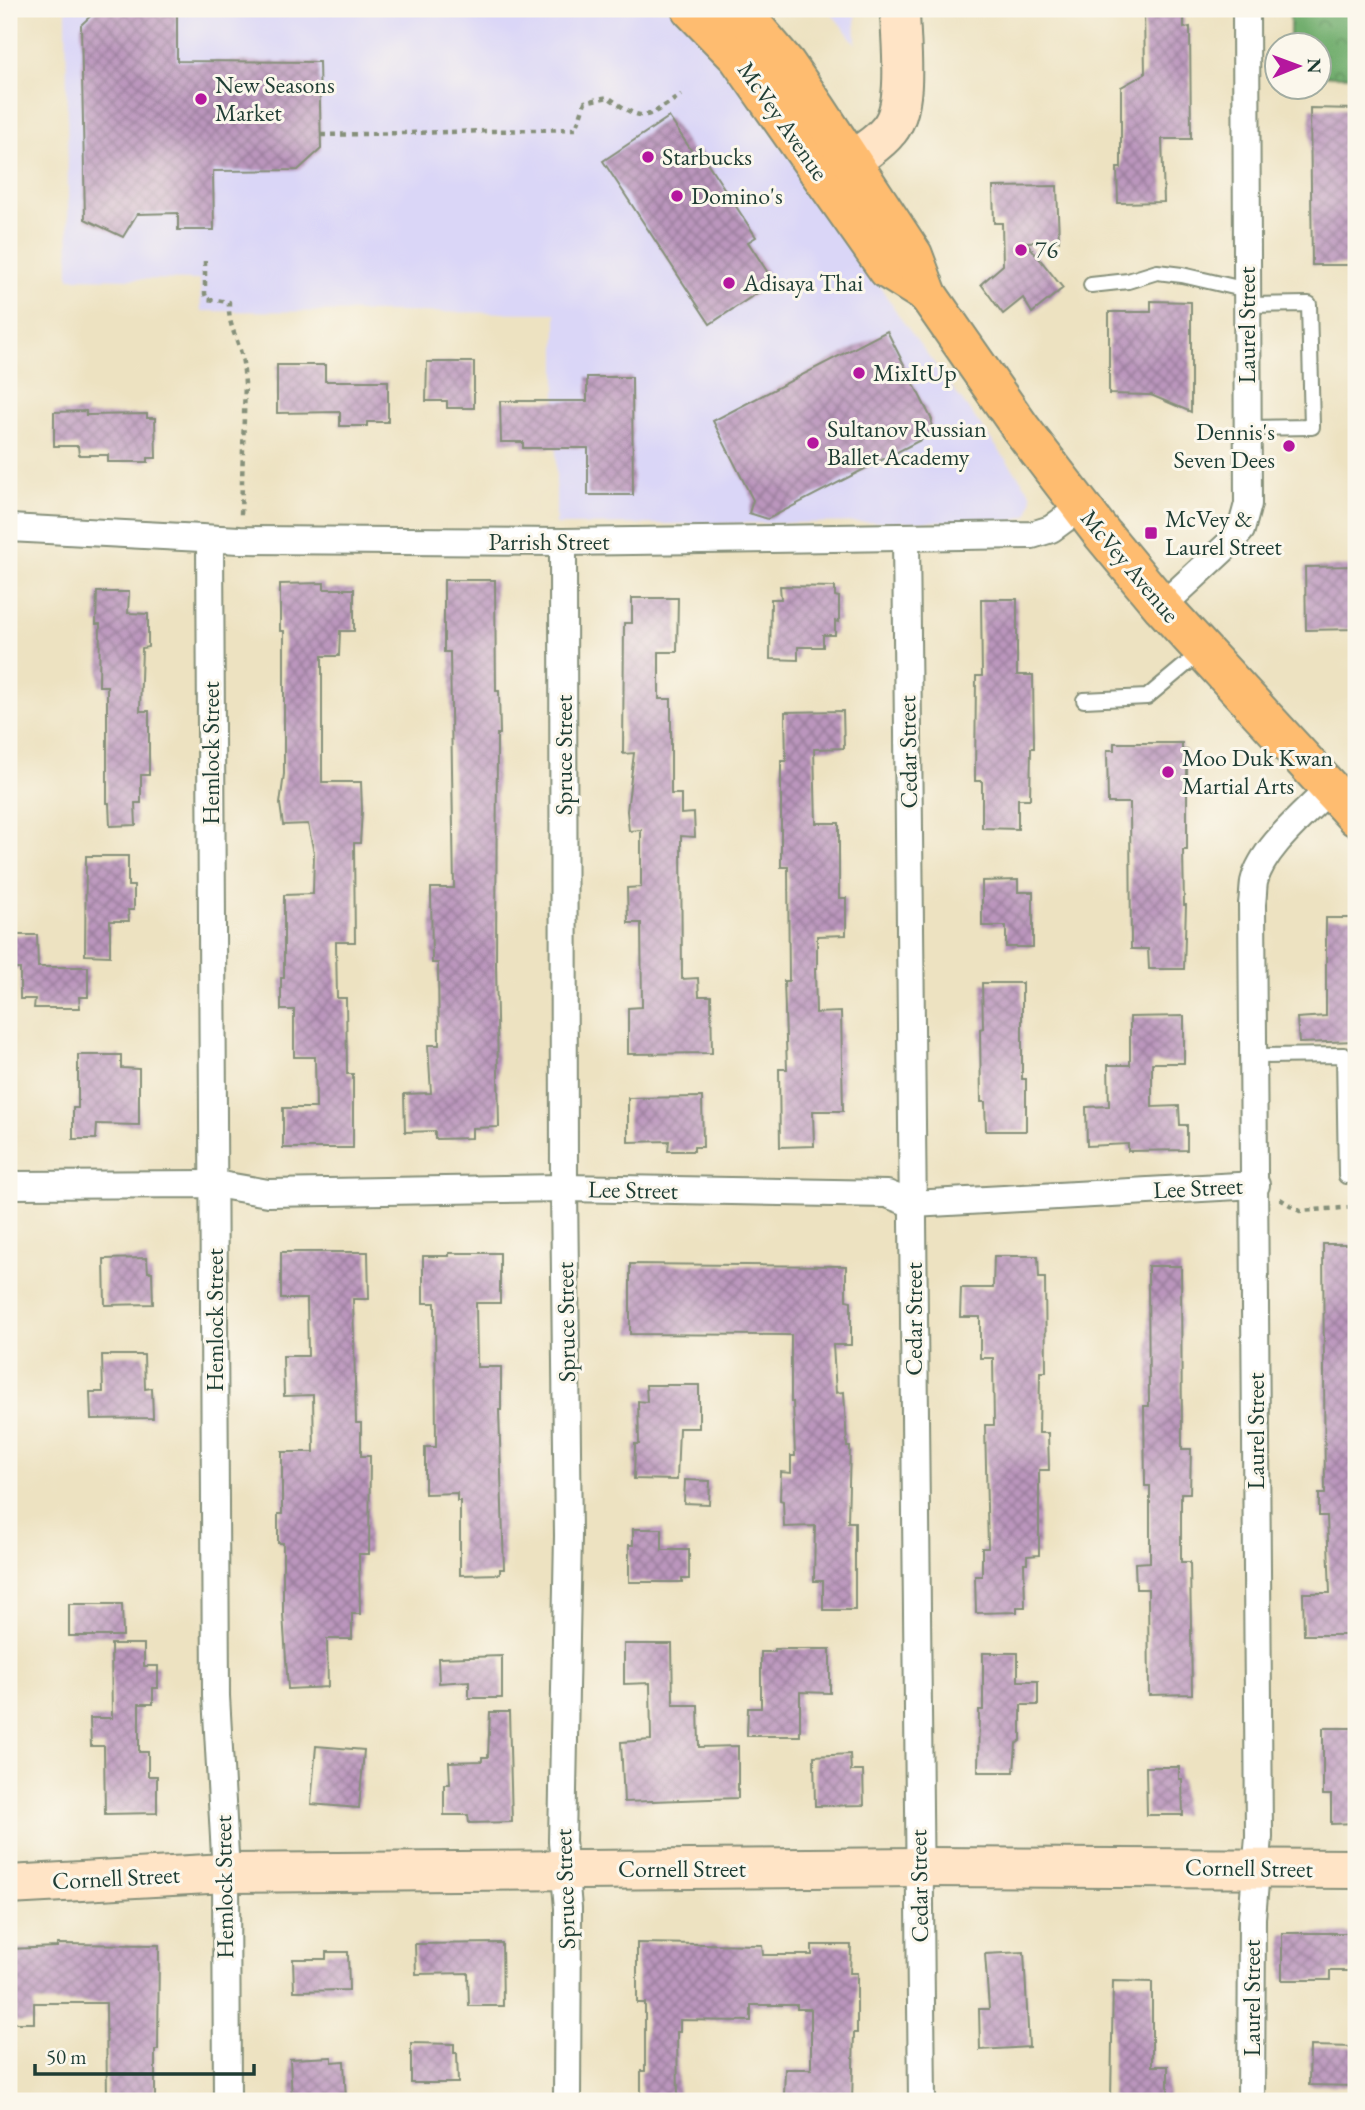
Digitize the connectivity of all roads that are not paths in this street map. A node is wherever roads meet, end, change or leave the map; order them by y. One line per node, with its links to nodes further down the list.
1 (691, 9): 5 (main road, McVey Avenue)
2 (739, 9): 5 (main road, McVey Avenue)
3 (900, 9): 5 (street)
4 (1246, 9): 7 (street, Laurel Street)
5 (836, 168): 9 (main road, McVey Avenue)
6 (1091, 285): 7 (lane)
7 (1247, 298): 8 (street, Laurel Street); 8 (lane)
8 (1248, 428): 14 (street, Laurel Street)
9 (1081, 507): 11 (street, Parrish Street); 14 (main road, McVey Avenue)
10 (9, 528): 12 (street, Parrish Street)
11 (906, 537): 13 (street, Parrish Street); 25 (street, Cedar Street)
12 (210, 539): 13 (street, Parrish Street); 21 (street, Hemlock Street)
13 (563, 542): 24 (street, Spruce Street)
14 (1162, 606): 15 (main road, McVey Avenue)
15 (1203, 650): 16 (lane); 17 (main road, McVey Avenue)
16 (1084, 700)
17 (1330, 788): 18 (main road, McVey Avenue); 19 (street, Laurel Street)
18 (1356, 817)
19 (1255, 1056): 20 (lane); 23 (street, Laurel Street)
20 (1346, 1176)
21 (215, 1184): 22 (street, Lee Street); 24 (street, Lee Street); 30 (street, Hemlock Street)
22 (9, 1185)
23 (1256, 1185): 25 (street, Lee Street); 27 (street, Laurel Street)
24 (564, 1188): 25 (street, Lee Street); 29 (street, Spruce Street)
25 (913, 1204): 26 (street, Cedar Street)
26 (919, 1867): 27 (street, Cornell Street); 29 (street, Cornell Street); 34 (street, Cedar Street)
27 (1256, 1869): 28 (street, Cornell Street); 35 (street, Laurel Street)
28 (1356, 1869)
29 (564, 1870): 30 (street, Cornell Street); 33 (street, Spruce Street)
30 (226, 1873): 31 (street, Cornell Street); 32 (street, Hemlock Street)
31 (9, 1885)
32 (227, 2101)
33 (568, 2101)
34 (922, 2101)
35 (1251, 2101)

